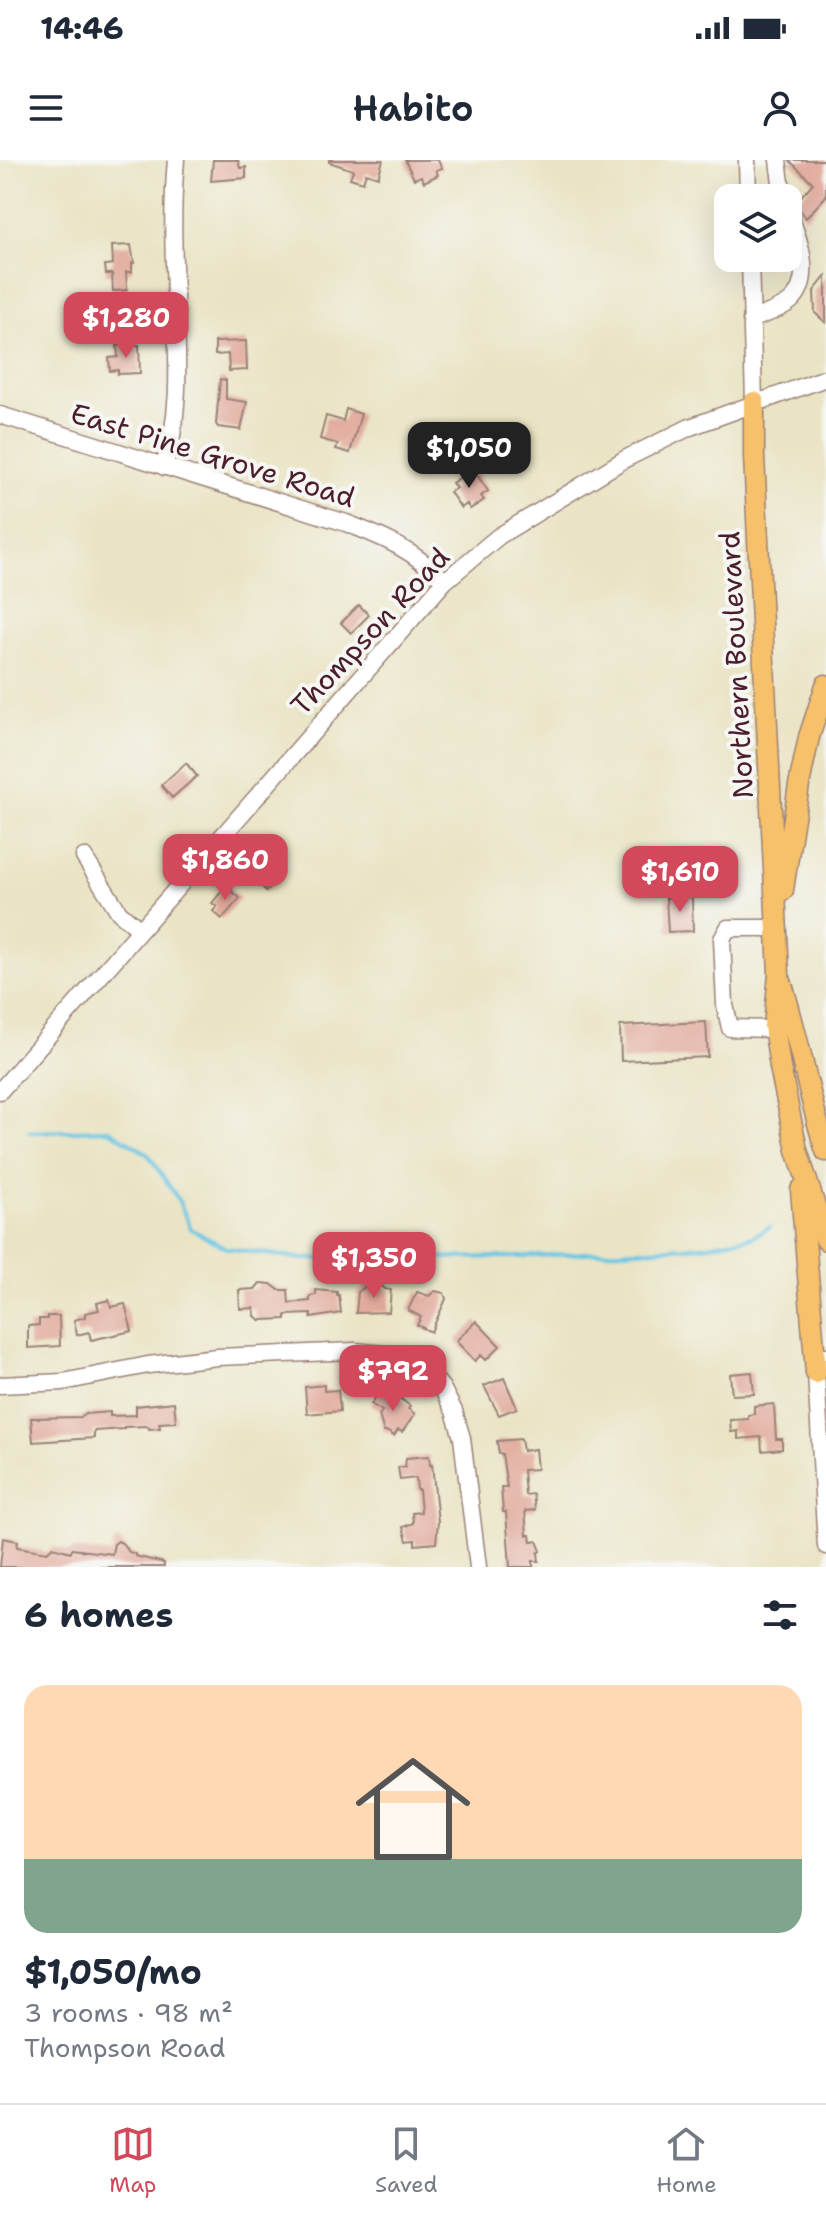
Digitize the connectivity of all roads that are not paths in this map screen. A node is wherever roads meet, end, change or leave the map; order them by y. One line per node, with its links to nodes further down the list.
1 (176, 160): 12 (street)
2 (747, 160): 4 (street)
3 (778, 160): 5 (street)
4 (748, 184)
5 (781, 184)
6 (802, 260): 8 (street)
7 (750, 272): 8 (street)
8 (751, 320): 10 (street)
9 (826, 378): 10 (street, Thompson Road)
10 (754, 402): 13 (street, Thompson Road); 16 (main road, Northern Boulevard)
11 (0, 415): 12 (street, East Pine Grove Road)
12 (164, 467): 13 (street, East Pine Grove Road)
13 (445, 581): 17 (street, Thompson Road)
14 (826, 685): 16 (main road)
15 (84, 857): 17 (street)
16 (776, 918): 18 (main road, Northern Boulevard); 19 (street)
17 (140, 930): 20 (street, Thompson Road)
18 (779, 974): 19 (main road, Northern Boulevard); 22 (main road, Northern Boulevard)
19 (774, 1029): 21 (main road, Northern Boulevard)
20 (0, 1091)
21 (797, 1150): 23 (main road, Northern Boulevard); 24 (main road)
22 (826, 1151)
23 (826, 1240)
24 (821, 1365): 26 (street)
25 (0, 1385): 27 (street)
26 (826, 1546)
27 (478, 1567)

